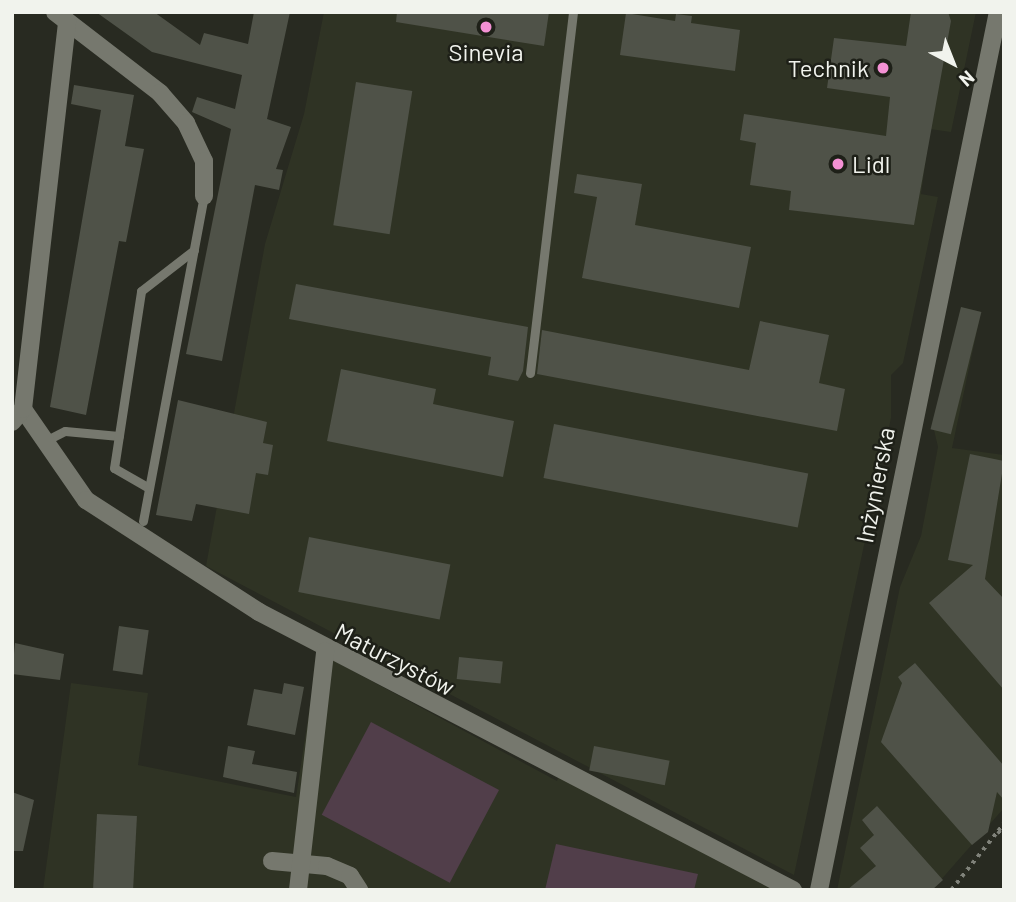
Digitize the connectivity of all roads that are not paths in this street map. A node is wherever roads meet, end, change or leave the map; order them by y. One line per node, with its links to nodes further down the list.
1 (573, 12): 8 (lane)
2 (998, 12): 5 (street, Inżynierska)
3 (61, 17): 6 (street); 9 (street)
4 (1004, 51): 5 (street, Inżynierska)
5 (984, 91): 20 (street, Inżynierska)
6 (204, 197): 7 (lane)
7 (194, 250): 10 (lane); 12 (lane)
8 (530, 373)
9 (18, 416): 11 (street, Maturzystów)
10 (119, 436): 11 (lane); 12 (lane)
11 (45, 441): 14 (street, Maturzystów)
12 (149, 488): 13 (lane)
13 (143, 521)
14 (325, 652): 16 (street); 19 (street, Maturzystów)
15 (272, 861): 16 (street)
16 (301, 865): 17 (street); 18 (street)
17 (298, 890)
18 (359, 890)
19 (793, 890)
20 (819, 890)

